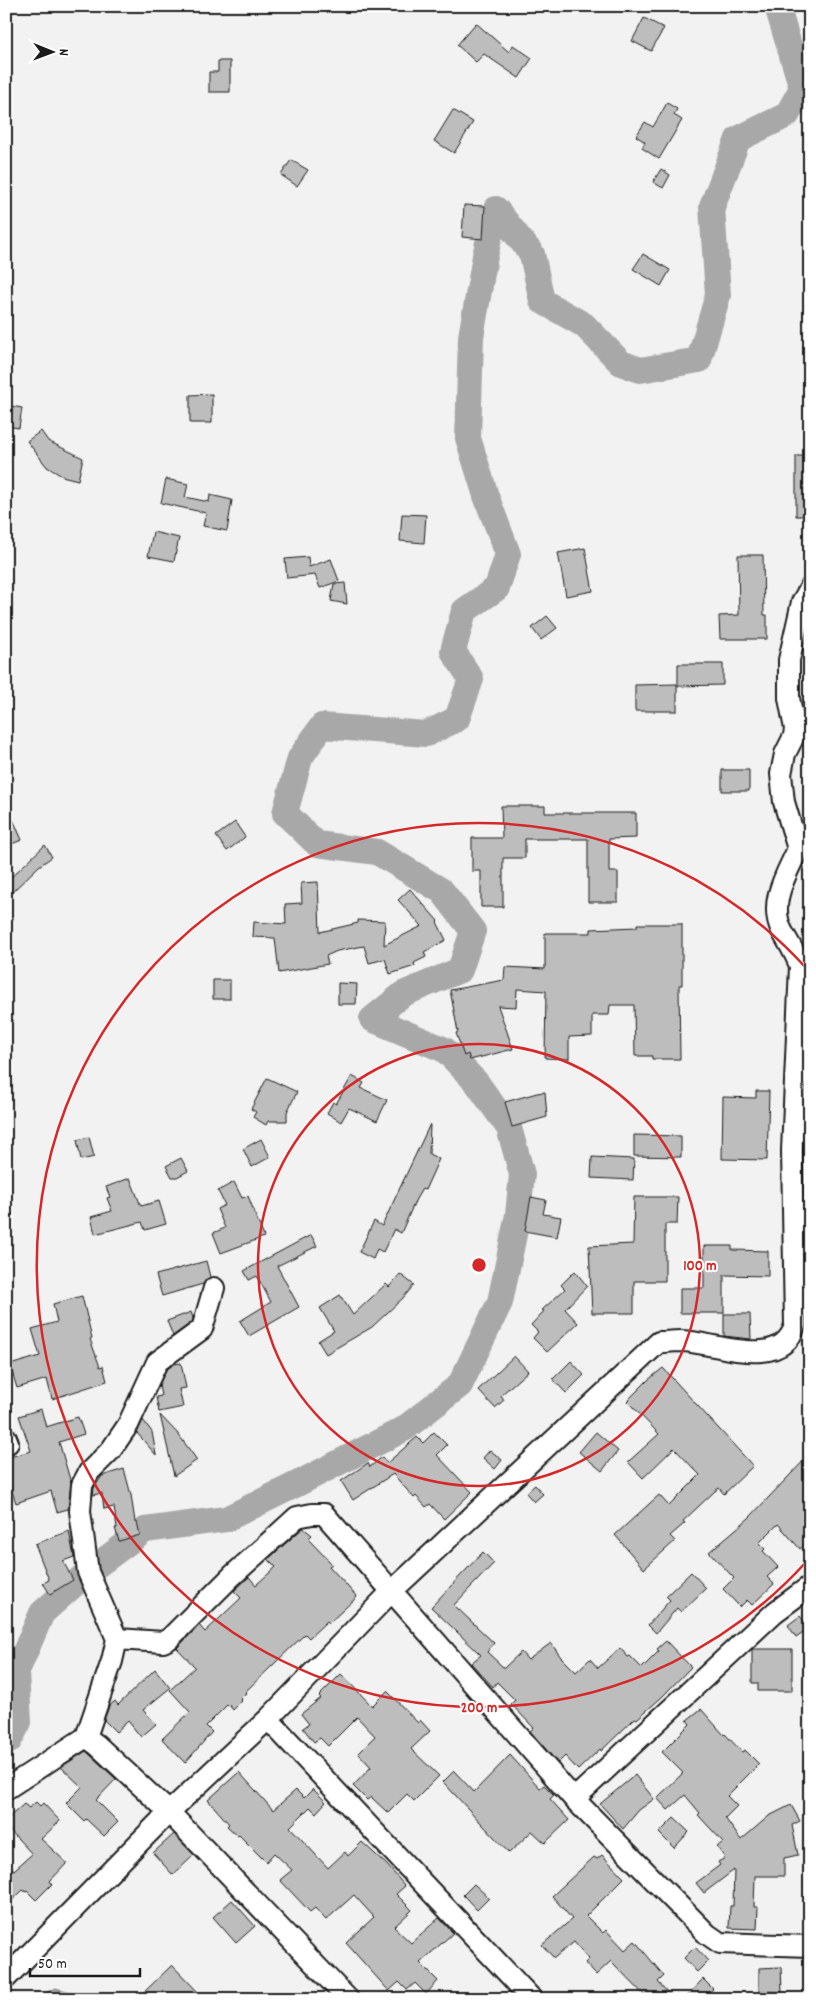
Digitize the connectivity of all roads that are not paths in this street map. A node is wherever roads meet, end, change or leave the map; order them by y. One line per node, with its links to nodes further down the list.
1 (810, 588): 4 (street)
2 (214, 1288): 5 (street)
3 (810, 1586): 9 (street)
4 (392, 1591): 5 (street); 6 (street); 9 (street)
5 (117, 1639): 7 (street)
6 (268, 1719): 10 (street); 14 (street)
7 (86, 1737): 8 (street); 10 (street)
8 (6, 1790)
9 (574, 1799): 11 (street)
10 (169, 1812): 12 (street); 13 (street)
11 (810, 1946)
12 (6, 1978)
13 (348, 1999)
14 (532, 1999)

